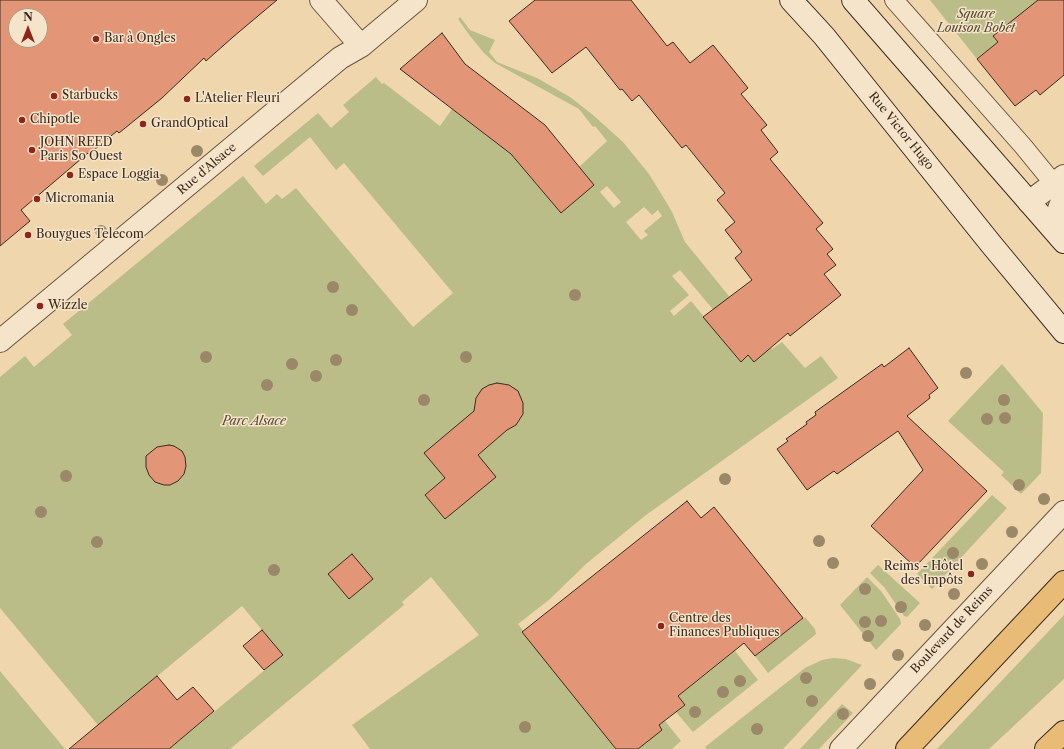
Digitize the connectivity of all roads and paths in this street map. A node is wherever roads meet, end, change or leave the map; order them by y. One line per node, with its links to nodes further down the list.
1 (321, 0): 6 (street)
2 (416, 0): 6 (street, Rue d'Alsace)
3 (792, 0): 11 (street, Rue Victor Hugo)
4 (853, 0): 8 (street)
5 (894, 0): 7 (lane)
6 (361, 46): 12 (street, Rue d'Alsace)
7 (1059, 180): 8 (street); 9 (lane)
8 (1029, 202): 10 (street)
9 (1062, 205): 10 (street)
10 (1062, 240)
11 (1064, 332)
12 (0, 341)
13 (1064, 512): 16 (street, Boulevard de Reims)
14 (1064, 582): 17 (highway)
15 (1064, 732): 18 (highway)
16 (840, 749)
17 (908, 749)
18 (1046, 749)

